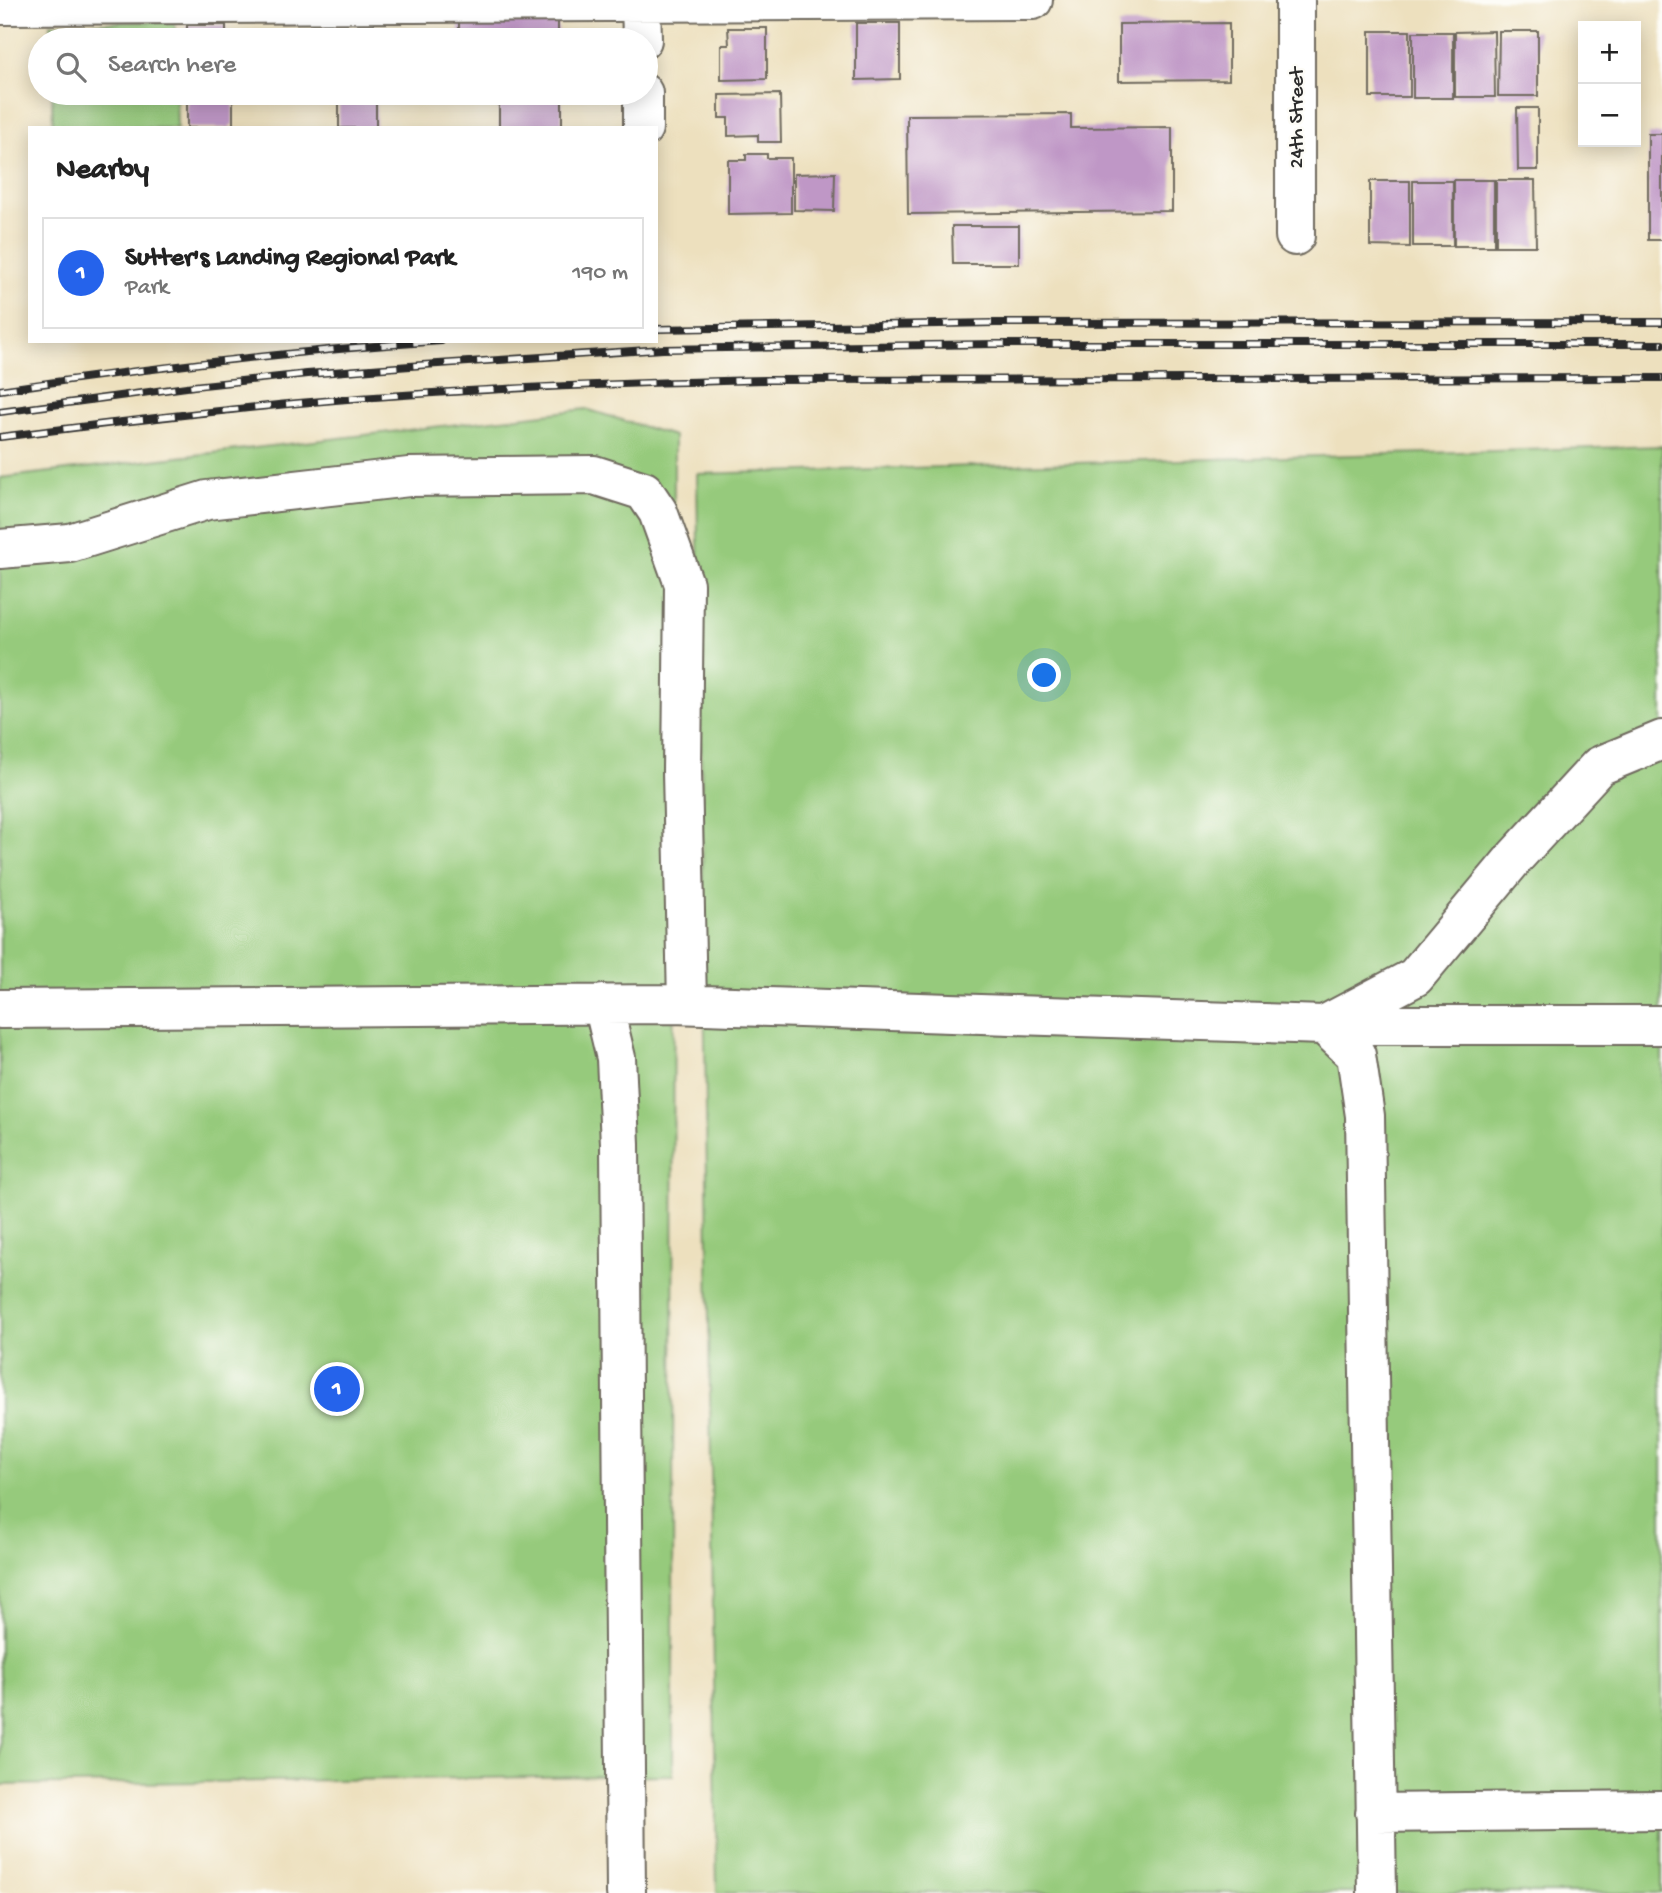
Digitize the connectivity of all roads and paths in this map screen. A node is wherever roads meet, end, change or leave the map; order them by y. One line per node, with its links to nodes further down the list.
1 (1295, 0): 8 (street, 24th Street)
2 (642, 1): 3 (street); 4 (street); 5 (street)
3 (0, 5)
4 (1017, 6)
5 (642, 28)
6 (643, 105): 7 (street)
7 (643, 126)
8 (1295, 236)
9 (0, 549): 12 (street)
10 (1662, 740): 14 (street)
11 (603, 1004): 12 (street); 13 (street); 18 (street)
12 (687, 1004): 14 (street)
13 (0, 1009)
14 (1324, 1025): 15 (street); 17 (street)
15 (1662, 1025)
16 (1662, 1810): 17 (street)
17 (1375, 1814): 19 (street)
18 (626, 1893)
19 (1377, 1893)

